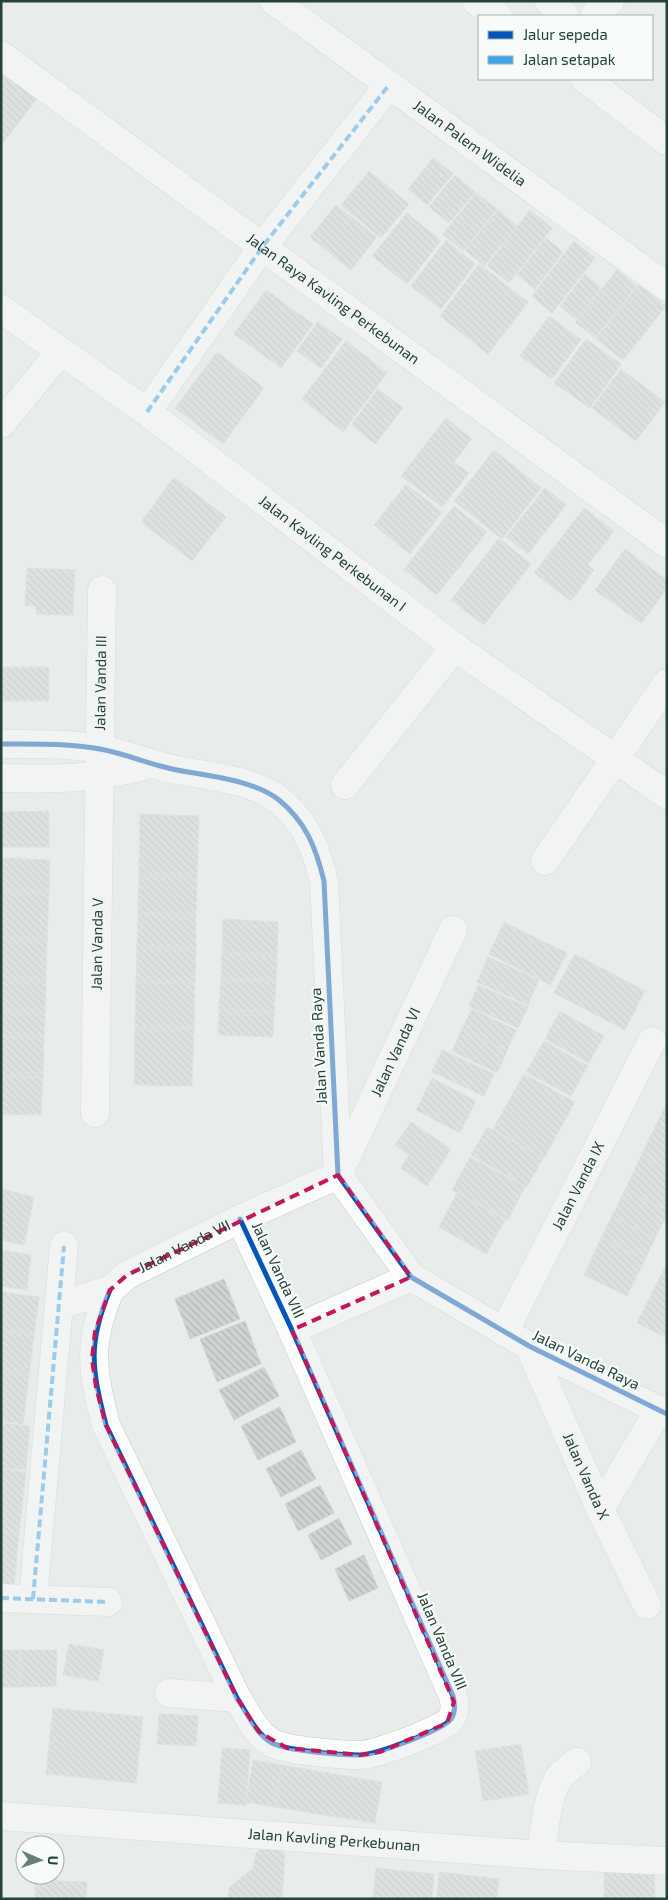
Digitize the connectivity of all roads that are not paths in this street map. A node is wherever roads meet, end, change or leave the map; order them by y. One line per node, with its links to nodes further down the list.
1 (274, 1): 10 (street, Jalan Palem Widelia)
2 (476, 1): 5 (street)
3 (549, 1): 6 (street)
4 (610, 1): 7 (street)
5 (497, 15)
6 (564, 15)
7 (595, 15)
8 (1, 55): 12 (street, Jalan Raya Kavling Perkebunan)
9 (587, 80): 11 (street)
10 (389, 84): 12 (street); 13 (street, Jalan Palem Widelia)
11 (667, 141)
12 (263, 246): 16 (street); 18 (street, Jalan Raya Kavling Perkebunan)
13 (667, 287)
14 (1, 309): 15 (street, Jalan Kavling Perkebunan I)
15 (60, 352): 16 (street, Jalan Kavling Perkebunan I); 17 (street)
16 (146, 412): 20 (street, Jalan Kavling Perkebunan I)
17 (1, 424)
18 (667, 544)
19 (102, 590): 23 (street, Jalan Vanda III)
20 (455, 647): 24 (street, Jalan Kavling Perkebunan I); 28 (street)
21 (667, 683): 24 (street)
22 (1, 744): 23 (street, Jalan Vanda Raya)
23 (99, 749): 25 (street, Jalan Vanda Raya); 26 (street, Jalan Vanda III)
24 (615, 757): 29 (street, Jalan Kavling Perkebunan I); 30 (street)
25 (150, 764): 26 (street, Jalan Vanda Raya); 34 (street, Jalan Vanda Raya)
26 (99, 776): 27 (street, Jalan Vanda Raya); 33 (street, Jalan Vanda V)
27 (1, 778)
28 (345, 785)
29 (667, 795)
30 (545, 861)
31 (453, 930): 34 (street, Jalan Vanda VI)
32 (652, 1041): 41 (street, Jalan Vanda IX)
33 (95, 1113)
34 (338, 1175): 35 (street, Jalan Vanda VII); 37 (street, Jalan Vanda Raya)
35 (240, 1219): 38 (street, Jalan Vanda VII); 40 (street, Jalan Vanda VIII)
36 (64, 1246): 39 (street)
37 (411, 1277): 40 (street); 41 (street, Jalan Vanda Raya)
38 (110, 1290): 39 (street, Jalan Vanda VII); 50 (street, Jalan Vanda VIII)
39 (59, 1305): 46 (street)
40 (292, 1330): 50 (street, Jalan Vanda VIII)
41 (504, 1332): 42 (street, Jalan Vanda Raya)
42 (529, 1346): 43 (street, Jalan Vanda Raya); 44 (street, Jalan Vanda X)
43 (663, 1412): 44 (street)
44 (600, 1509): 48 (street, Jalan Vanda X)
45 (1, 1598): 46 (street)
46 (33, 1599): 47 (street)
47 (108, 1602)
48 (648, 1605)
49 (169, 1693): 50 (street)
50 (237, 1698)
51 (576, 1762): 53 (street)
52 (1, 1816): 53 (street, Jalan Kavling Perkebunan)
53 (541, 1855): 54 (street, Jalan Kavling Perkebunan)
54 (667, 1861)

